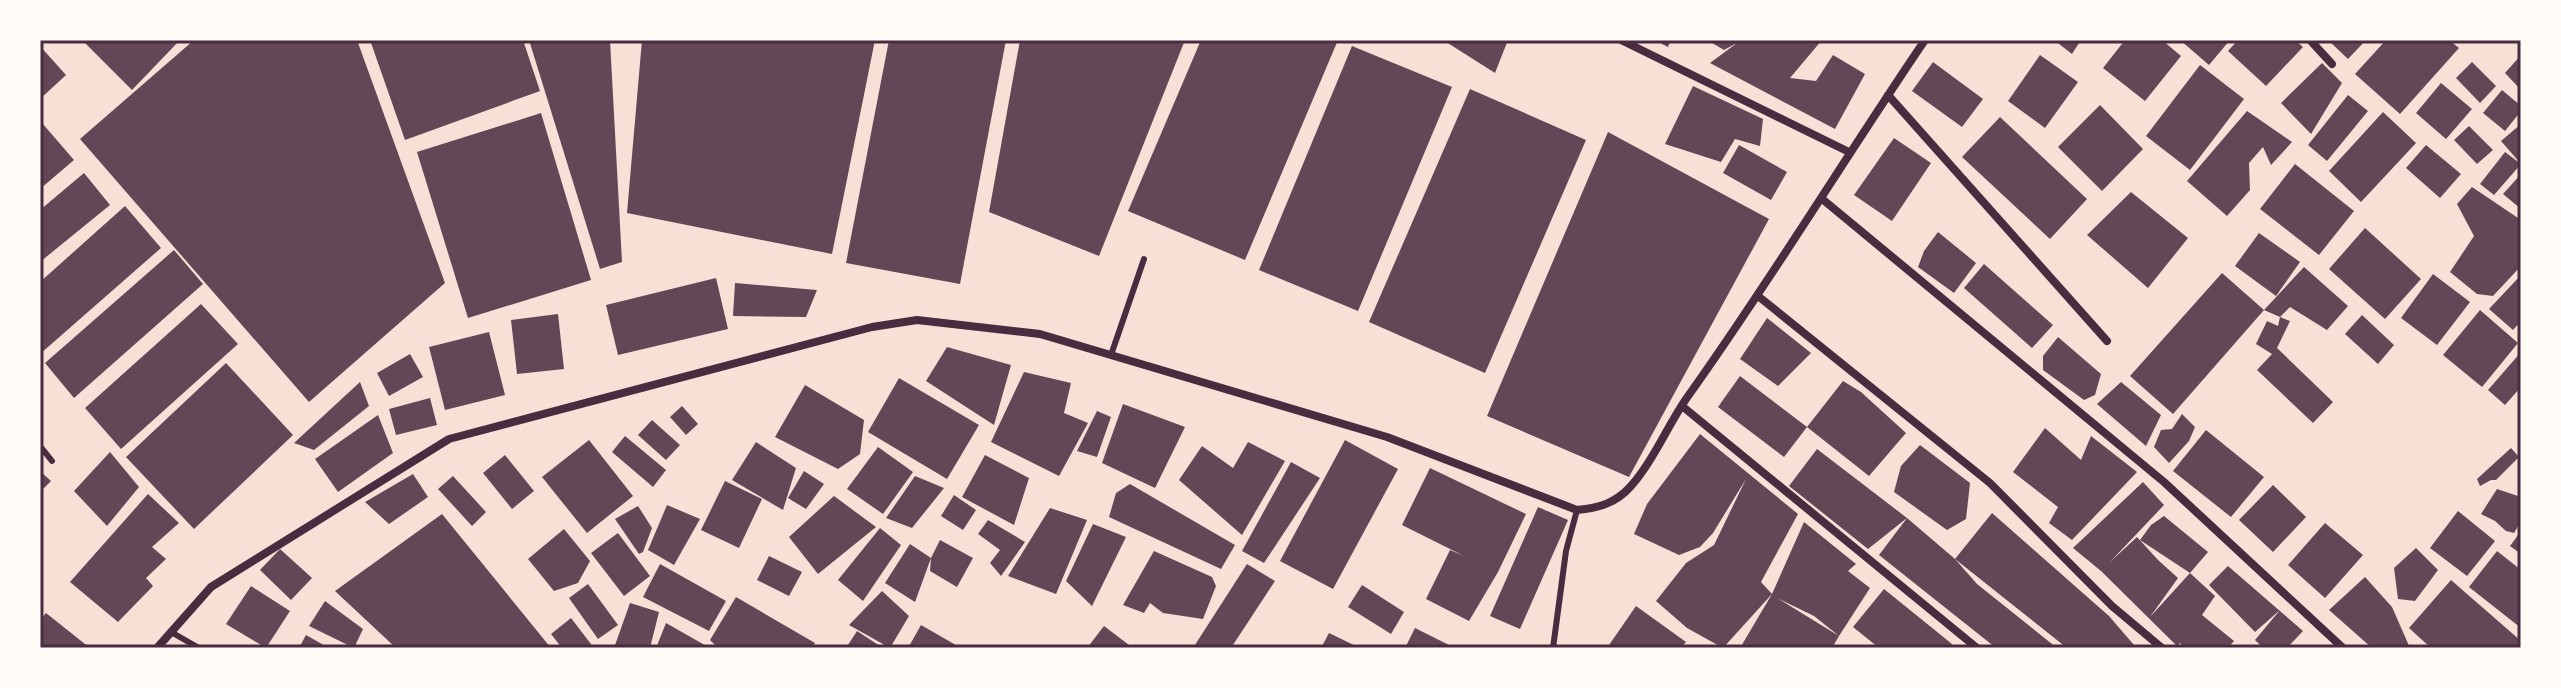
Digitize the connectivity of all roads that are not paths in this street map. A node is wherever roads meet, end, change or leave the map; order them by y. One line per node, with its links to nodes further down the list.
1 (1621, 40): 6 (street)
2 (1925, 40): 5 (street)
3 (2310, 40): 4 (street)
4 (2332, 64)
5 (1888, 95): 6 (street); 10 (street)
6 (1849, 152): 7 (street)
7 (1821, 198): 9 (street); 22 (street)
8 (1144, 259): 11 (lane)
9 (1758, 296): 12 (street); 21 (street)
10 (2107, 341)
11 (1111, 355): 15 (street); 16 (street)
12 (1682, 406): 15 (street); 20 (street)
13 (40, 446): 14 (lane)
14 (52, 461)
15 (1577, 510): 19 (lane)
16 (170, 631): 17 (street); 18 (lane)
17 (157, 648)
18 (199, 648)
19 (1553, 648)
20 (1977, 648)
21 (2162, 648)
22 (2343, 648)

